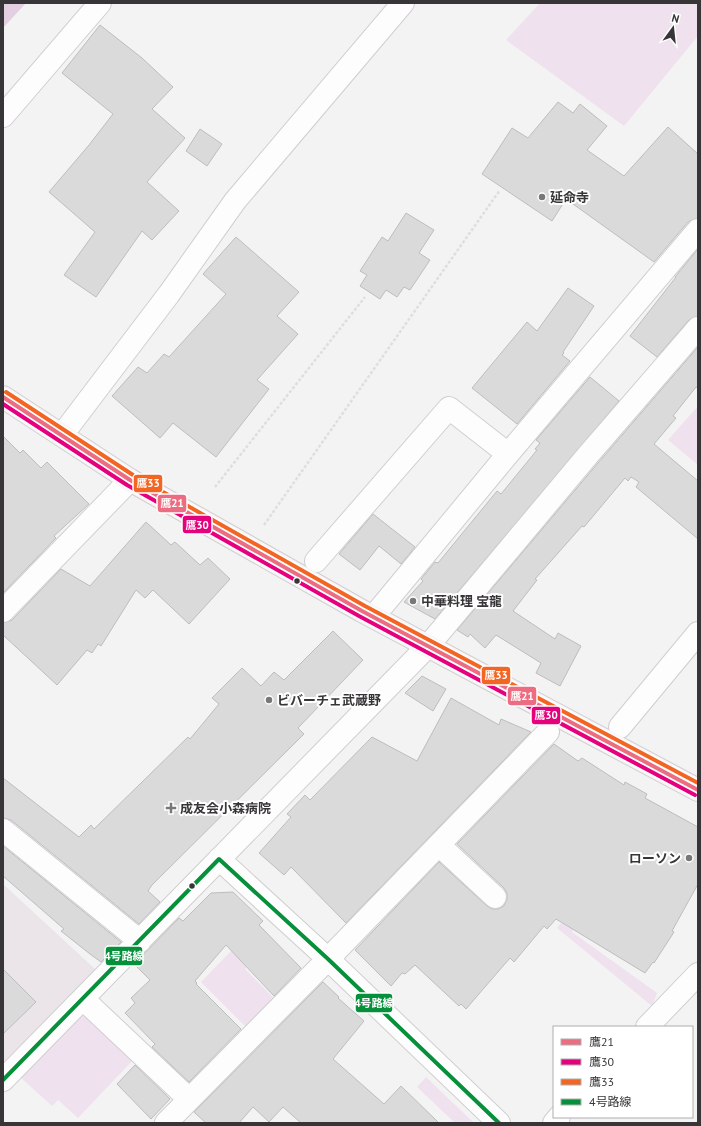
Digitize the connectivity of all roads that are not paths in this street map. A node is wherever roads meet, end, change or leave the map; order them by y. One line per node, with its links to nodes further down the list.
1 (100, 3): 3 (street)
2 (403, 3): 7 (street)
3 (3, 116)
4 (698, 230): 8 (street)
5 (698, 328): 14 (street)
6 (3, 397): 7 (main road)
7 (62, 435): 9 (main road)
8 (508, 454): 10 (street); 12 (street)
9 (130, 480): 11 (street); 12 (main road)
10 (316, 562)
11 (3, 611)
12 (374, 616): 14 (main road)
13 (698, 633): 15 (street)
14 (428, 646): 17 (main road); 20 (street)
15 (620, 726)
16 (548, 732): 19 (street)
17 (698, 790)
18 (3, 830): 22 (street)
19 (439, 845): 21 (street); 23 (street)
20 (219, 860): 22 (street); 23 (street)
21 (495, 896)
22 (140, 941): 25 (street)
23 (328, 959): 28 (street); 30 (street)
24 (698, 974): 26 (street)
25 (83, 999): 27 (street); 28 (street)
26 (648, 1026)
27 (3, 1080)
28 (189, 1099): 29 (street)
29 (168, 1122)
30 (499, 1123)

